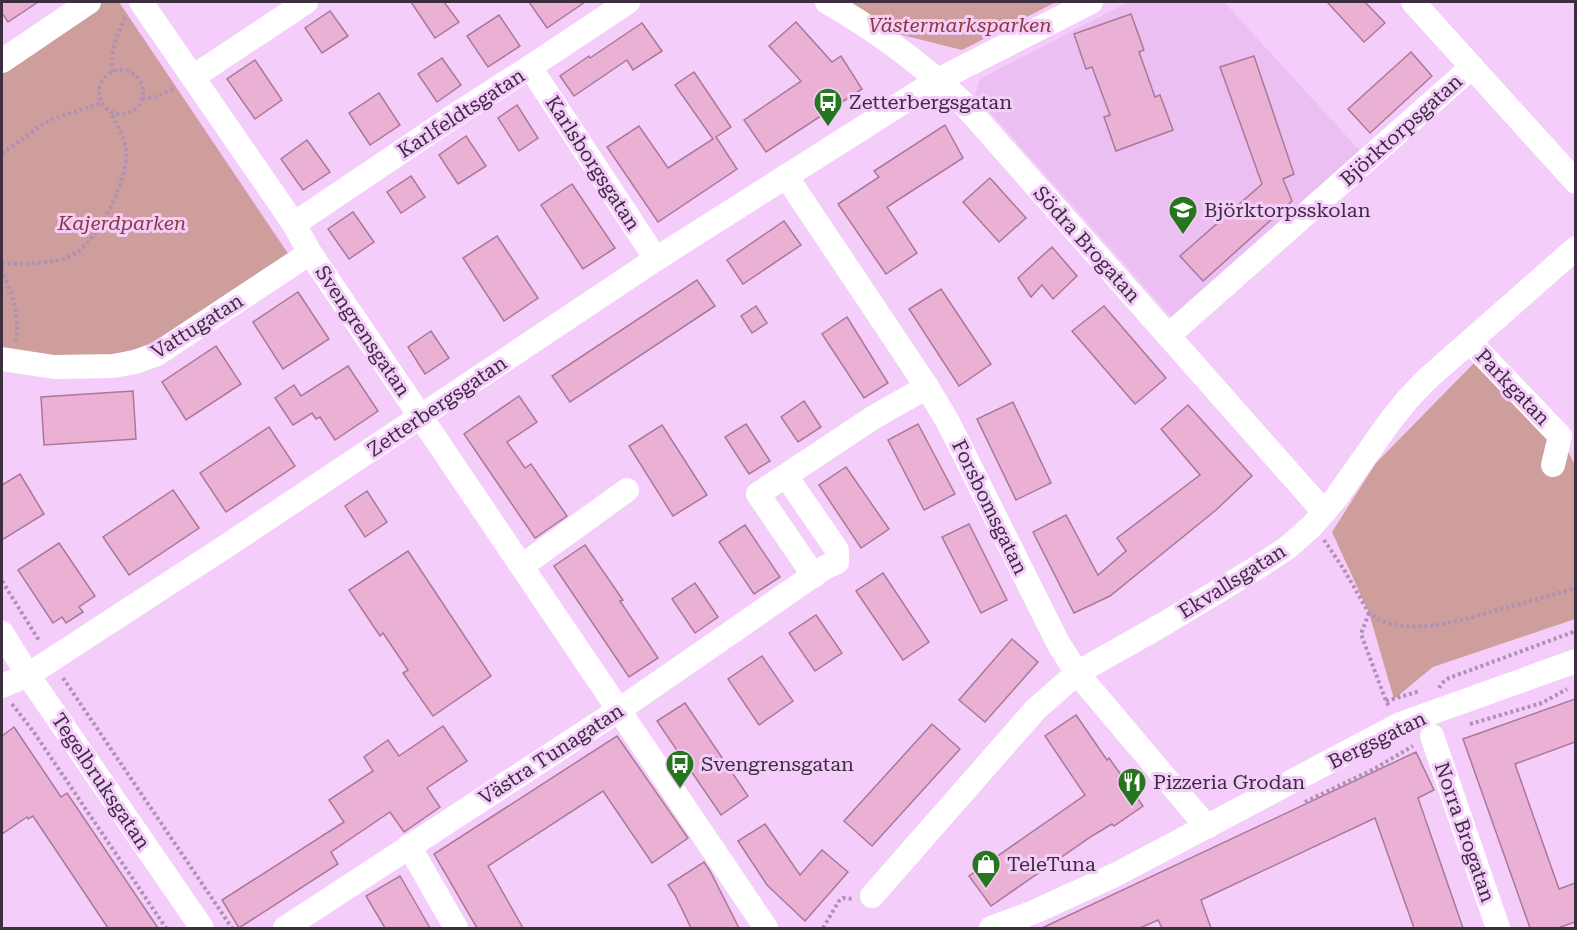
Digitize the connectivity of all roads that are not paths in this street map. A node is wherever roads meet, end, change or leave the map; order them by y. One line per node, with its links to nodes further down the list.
1 (90, 2): 8 (street)
2 (306, 2): 11 (street)
3 (628, 2): 9 (street, Karlfeldtsgatan)
4 (827, 2): 12 (street, Södra Brogatan)
5 (1090, 2): 12 (street, Zetterbergsgatan)
6 (1413, 2): 10 (street)
7 (134, 6): 11 (street, Svengrensgatan)
8 (2, 61)
9 (530, 67): 15 (street, Karlfeldtsgatan); 18 (street, Karlsborgsgatan)
10 (1472, 67): 14 (street); 19 (street, Björktorpsgatan)
11 (193, 77): 15 (street, Svengrensgatan)
12 (938, 80): 13 (street, Zetterbergsgatan); 19 (street, Södra Brogatan)
13 (786, 176): 18 (street, Zetterbergsgatan); 22 (street, Forsbomsgatan)
14 (1575, 182)
15 (294, 224): 17 (street, Svengrensgatan)
16 (1575, 248): 20 (street, Ekvallsgatan)
17 (310, 253): 21 (street, Vattugatan); 23 (street, Svengrensgatan)
18 (656, 259): 23 (street, Zetterbergsgatan)
19 (1169, 335): 27 (street, Södra Brogatan)
20 (1470, 342): 24 (street, Parkgatan); 27 (street, Ekvallsgatan)
21 (5, 360)
22 (927, 387): 25 (street); 32 (street, Forsbomsgatan)
23 (421, 417): 28 (street, Svengrensgatan); 33 (street, Zetterbergsgatan)
24 (1553, 465)
25 (786, 476): 29 (street, Västra Tunagatan); 29 (street)
26 (627, 490): 28 (street)
27 (1318, 519): 32 (street, Ekvallsgatan)
28 (522, 566): 35 (street, Svengrensgatan)
29 (814, 576): 35 (street, Västra Tunagatan)
30 (2, 633): 33 (street, Tegelbruksgatan)
31 (1575, 661): 37 (street, Bergsgatan)
32 (1077, 673): 37 (street, Forsbomsgatan); 39 (street, Ekvallsgatan)
33 (28, 675): 34 (street, Zetterbergsgatan); 40 (street, Tegelbruksgatan)
34 (6, 694)
35 (619, 710): 38 (street, Västra Tunagatan); 43 (street, Svengrensgatan)
36 (1432, 736): 45 (street, Norra Brogatan)
37 (1207, 828): 44 (street, Bergsgatan)
38 (410, 846): 41 (street, Västra Tunagatan); 42 (street)
39 (872, 896)
40 (202, 928)
41 (285, 928)
42 (456, 928)
43 (766, 928)
44 (991, 928)
45 (1498, 928)

